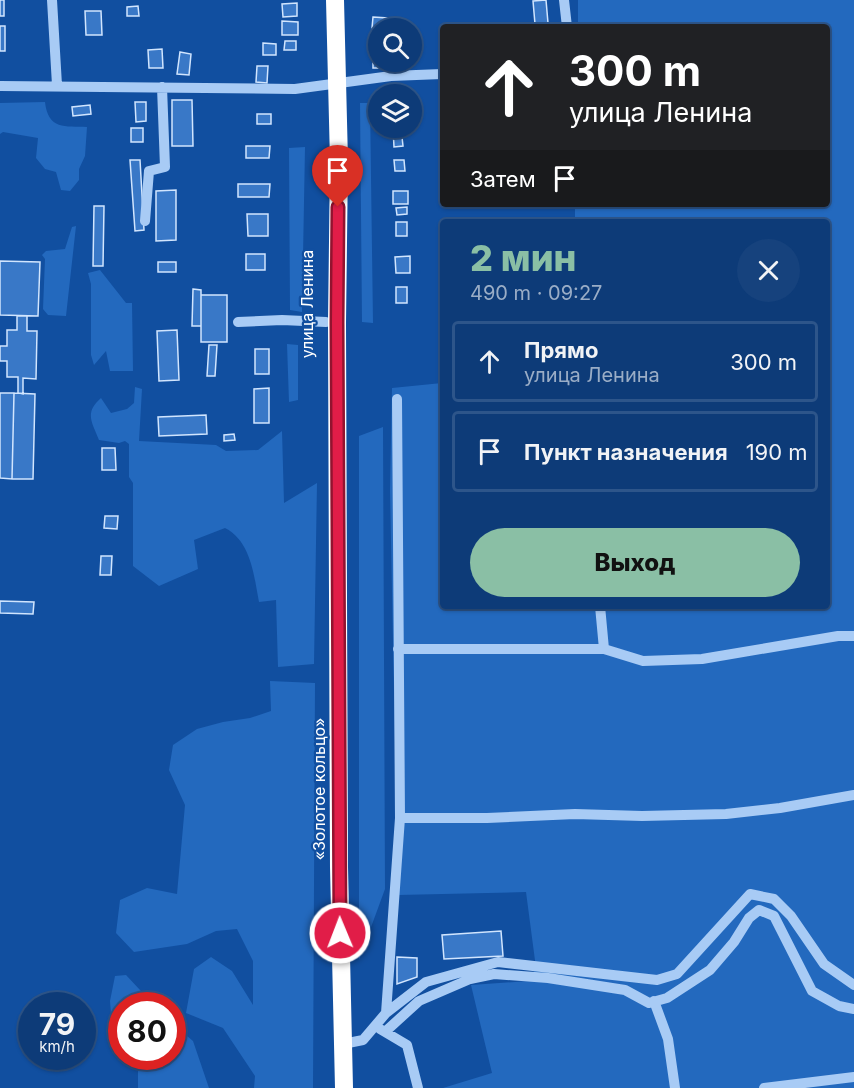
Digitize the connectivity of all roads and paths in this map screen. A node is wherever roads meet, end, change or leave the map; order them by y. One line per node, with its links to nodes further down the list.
1 (52, 0): 8 (street)
2 (335, 0): 6 (highway, улица Ленина)
3 (564, 0): 4 (street)
4 (567, 24)
5 (440, 74): 6 (street)
6 (336, 82): 9 (street); 12 (highway, улица Ленина); 14 (highway, улица Ленина)
7 (0, 86): 8 (street)
8 (57, 86): 9 (street)
9 (162, 87): 10 (street)
10 (145, 221)
11 (238, 322): 12 (street)
12 (326, 322): 14 (highway, улица Ленина)
13 (397, 399): 17 (street)
14 (332, 490): 27 (highway, «Золотое кольцо»); 29 (highway, «Золотое кольцо»)
15 (600, 609): 18 (street)
16 (854, 636): 18 (street)
17 (398, 649): 18 (street); 20 (street)
18 (604, 649)
19 (854, 795): 20 (street)
20 (400, 818): 24 (street)
21 (854, 985): 24 (street)
22 (654, 1001): 23 (street); 26 (street); 32 (street)
23 (854, 1009)
24 (386, 1013): 25 (street)
25 (374, 1027): 26 (street); 27 (street)
26 (386, 1031): 31 (street)
27 (343, 1044): 30 (highway, «Золотое кольцо»)
28 (854, 1077): 33 (street)
29 (331, 1088)
30 (344, 1088)
31 (418, 1088)
32 (675, 1088)
33 (764, 1088)

